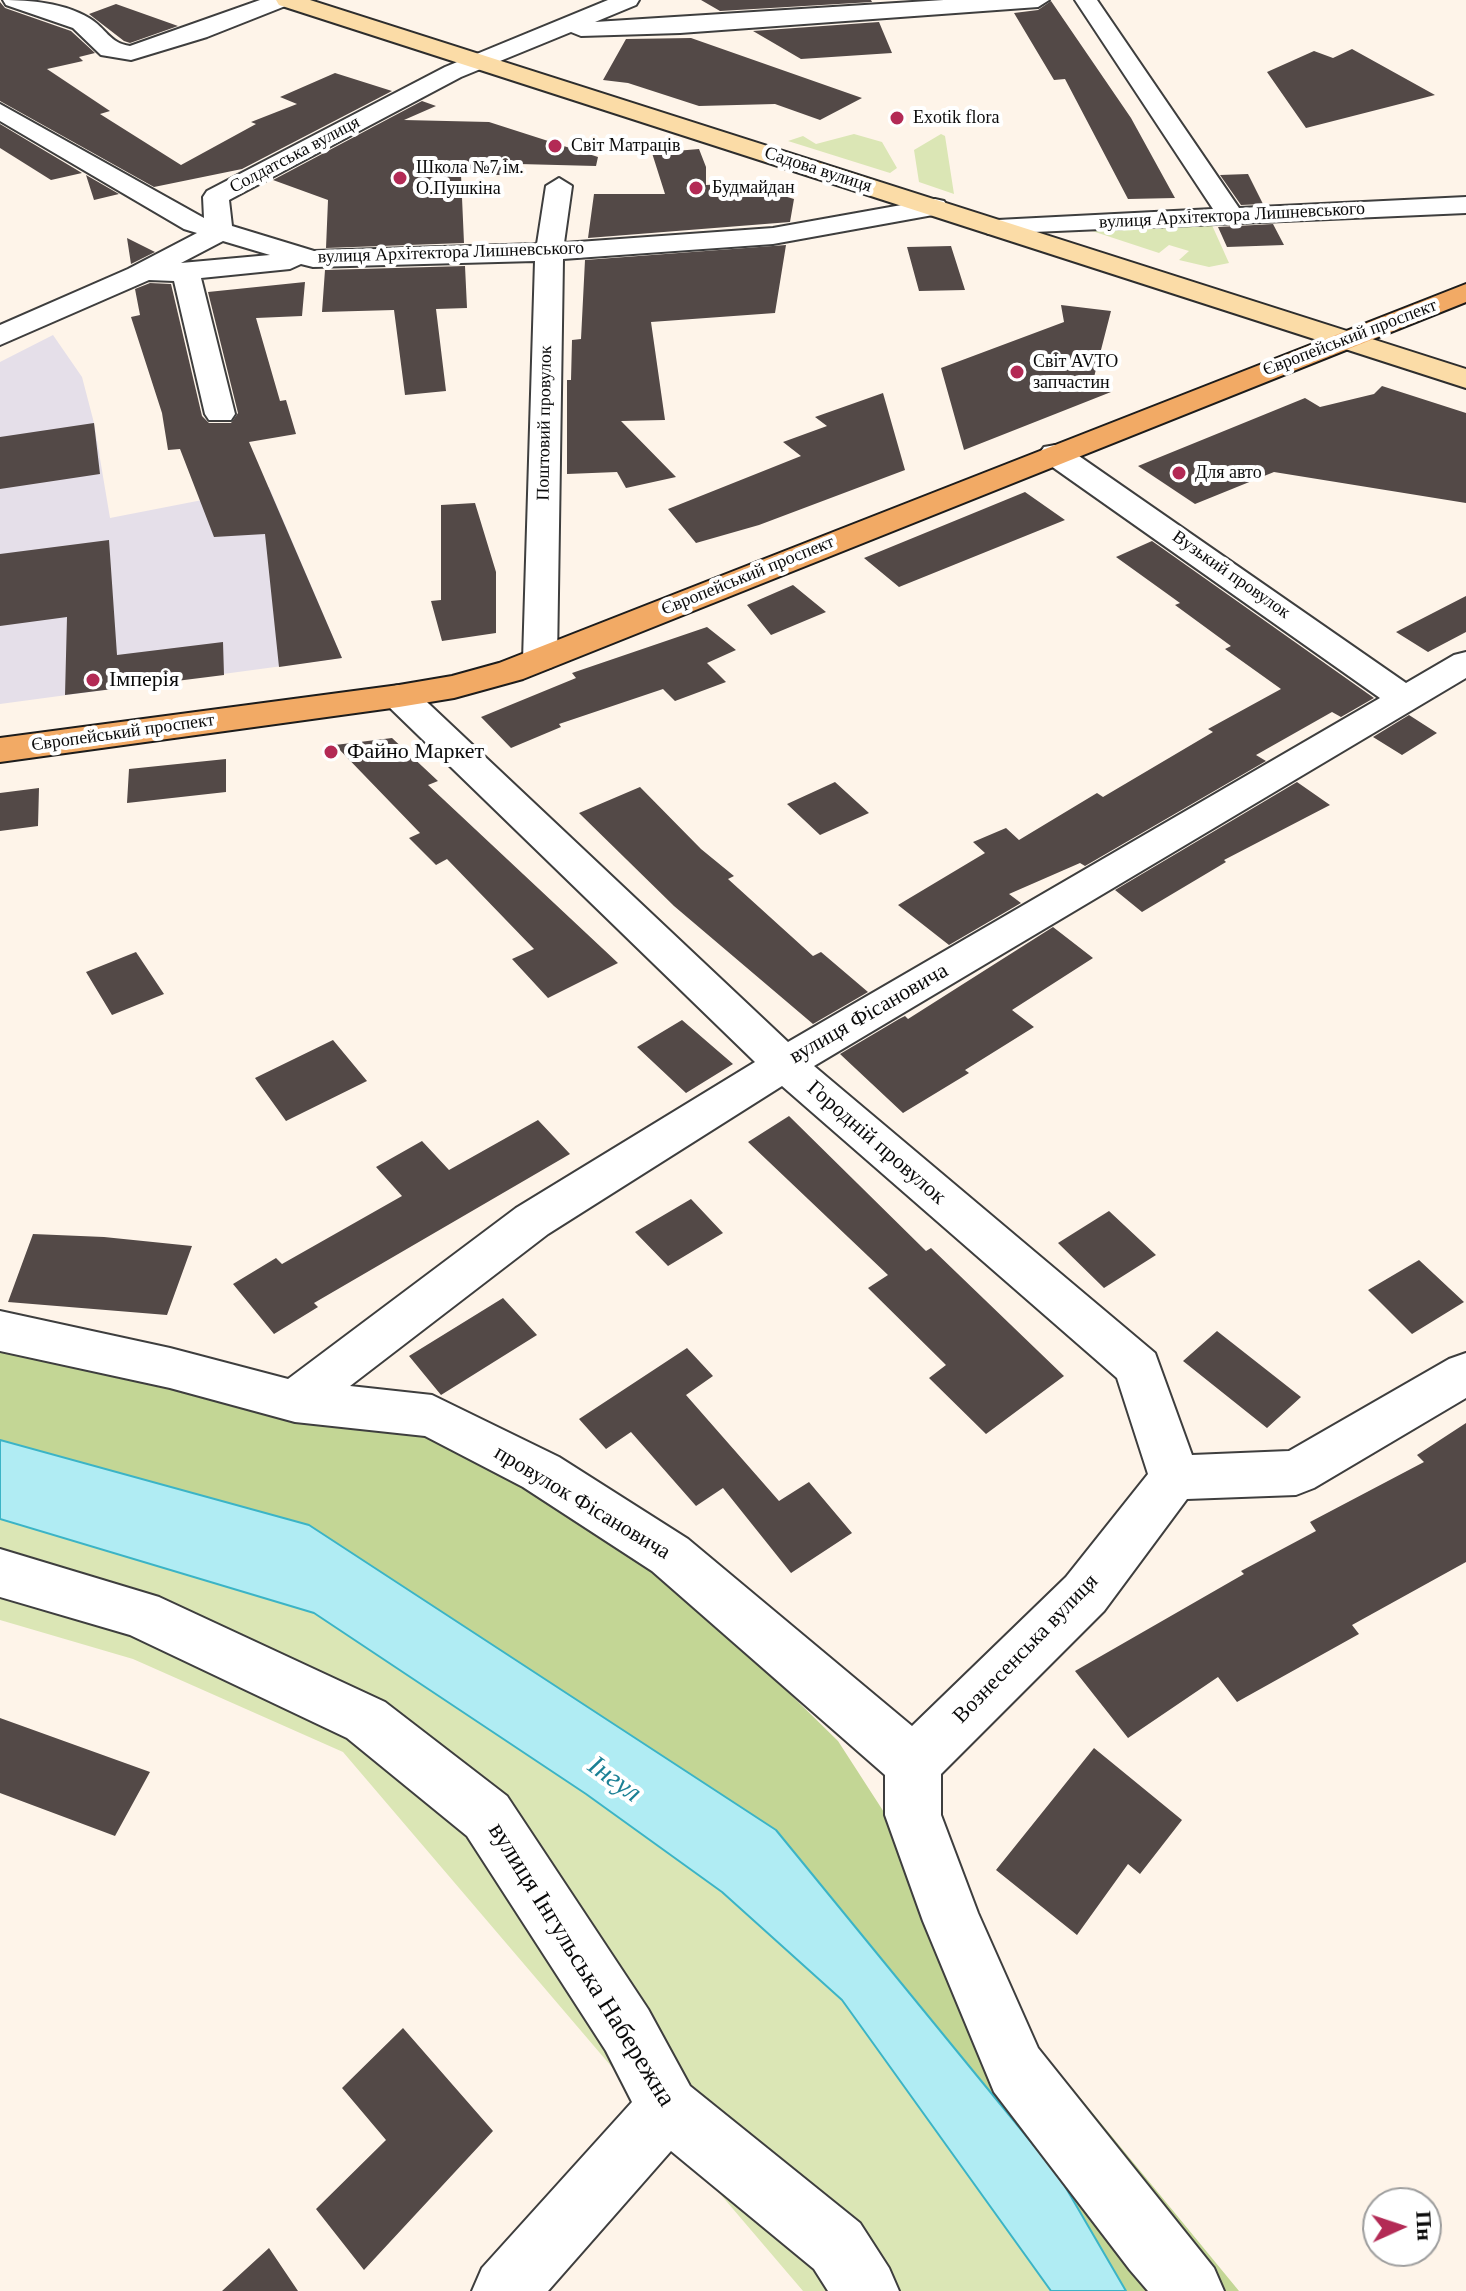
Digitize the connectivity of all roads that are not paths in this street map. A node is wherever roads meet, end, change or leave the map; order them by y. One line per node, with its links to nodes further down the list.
1 (14, 0): 2 (street)
2 (280, 0)
3 (287, 0): 8 (main road, Садова вулиця)
4 (628, 0): 7 (street, Солдатська вулиця)
5 (1038, 0): 7 (street)
6 (1086, 0): 15 (street)
7 (561, 30): 8 (street, Солдатська вулиця)
8 (481, 62): 11 (street, Солдатська вулиця); 13 (main road, Садова вулиця)
9 (0, 111): 14 (street, вулиця Архітектора Лишневського)
10 (559, 186): 18 (street, Поштовий провулок)
11 (216, 197): 14 (street); 17 (street, Солдатська вулиця)
12 (1466, 205): 15 (street, вулиця Архітектора Лишневського)
13 (935, 207): 16 (main road, Садова вулиця); 18 (street, вулиця Архітектора Лишневського)
14 (162, 208): 17 (street, вулиця Архітектора Лишневського)
15 (1230, 215): 16 (street, вулиця Архітектора Лишневського)
16 (997, 228): 24 (main road, Садова вулиця)
17 (219, 232): 19 (street, вулиця Архітектора Лишневського); 21 (street)
18 (549, 252): 19 (street, вулиця Архітектора Лишневського); 28 (street, Поштовий провулок)
19 (313, 259): 20 (street)
20 (186, 271): 21 (street); 26 (street)
21 (138, 275): 23 (street)
22 (1466, 292): 24 (main road, Європейський проспект)
23 (0, 336)
24 (1348, 340): 25 (main road, Садова вулиця); 27 (main road, Європейський проспект)
25 (1466, 379)
26 (220, 414)
27 (1055, 454): 28 (main road, Європейський проспект); 31 (street, Вузький провулок)
28 (540, 660): 30 (main road, Європейський проспект)
29 (1466, 663): 31 (street, вулиця Фісановича)
30 (399, 696): 32 (main road, Європейський проспект); 33 (street, Городній провулок)
31 (1405, 699): 33 (street, вулиця Фісановича)
32 (0, 750)
33 (784, 1064): 36 (street, вулиця Фісановича); 37 (street, Городній провулок)
34 (0, 1331): 36 (street, провулок Фісановича)
35 (1466, 1373): 37 (street)
36 (295, 1401): 39 (street, провулок Фісановича)
37 (1174, 1478): 39 (street, Вознесенська вулиця)
38 (0, 1573): 40 (street, вулиця Інгульська Набережна)
39 (913, 1763): 43 (street)
40 (668, 2108): 41 (street); 42 (street, вулиця Інгульська Набережна)
41 (505, 2291)
42 (866, 2291)
43 (1191, 2291)

